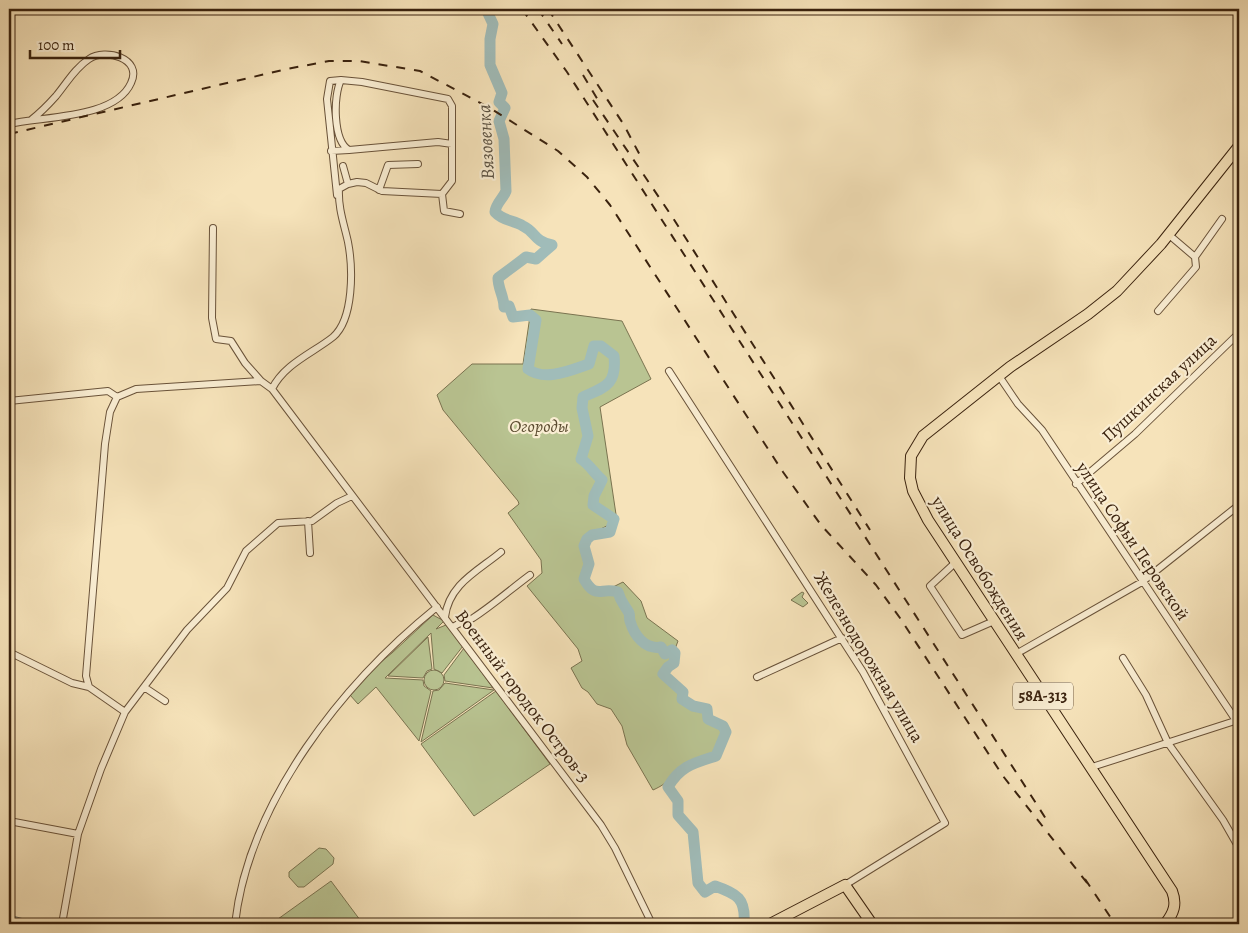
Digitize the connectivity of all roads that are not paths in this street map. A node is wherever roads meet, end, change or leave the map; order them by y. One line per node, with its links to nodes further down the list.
1 (340, 80): 4 (street); 6 (street); 7 (street)
2 (31, 120): 2 (street); 3 (street)
3 (9, 124)
4 (452, 144): 6 (street); 12 (street)
5 (1239, 146): 17 (main road, улица Освобождения / 58А-313)
6 (349, 150): 7 (street)
7 (331, 151): 13 (street)
8 (418, 164): 11 (street)
9 (343, 166): 10 (street)
10 (348, 184): 11 (street); 13 (street)
11 (379, 190): 12 (street)
12 (442, 194): 14 (street)
13 (338, 198): 24 (street)
14 (460, 214)
15 (1222, 219): 18 (street)
16 (213, 228): 23 (street, Военный городок Остров-3)
17 (1168, 234): 18 (street); 22 (main road, улица Освобождения / 58А-313)
18 (1195, 257): 19 (street)
19 (1158, 311)
20 (1239, 334): 27 (street, Пушкинская улица)
21 (670, 371): 40 (street, Железнодорожная улица)
22 (999, 376): 27 (street, улица Софьи Перовской); 33 (main road, улица Освобождения / 58А-313)
23 (261, 381): 24 (street, Военный городок Остров-3); 25 (street)
24 (272, 389): 28 (street, Военный городок Остров-3)
25 (117, 397): 26 (street); 45 (street)
26 (9, 401)
27 (1076, 484): 35 (street, улица Софьи Перовской)
28 (352, 496): 30 (street); 36 (street, Военный городок Остров-3)
29 (1239, 504): 35 (street)
30 (308, 521): 31 (street); 46 (street)
31 (310, 552)
32 (501, 552): 37 (street)
33 (956, 562): 38 (main road, улица Освобождения / 58А-313); 38 (street)
34 (530, 575): 39 (street)
35 (1142, 582): 42 (street); 49 (street, улица Софьи Перовской)
36 (438, 607): 37 (street, Военный городок Остров-3); 57 (street)
37 (444, 616): 39 (street, Военный городок Остров-3)
38 (994, 621): 42 (main road, улица Освобождения / 58А-313)
39 (452, 627): 58 (street, Военный городок Остров-3)
40 (842, 638): 44 (street); 55 (street, Железнодорожная улица)
41 (9, 652): 45 (street)
42 (1016, 654): 51 (main road, улица Освобождения / 58А-313)
43 (1123, 658): 50 (street)
44 (757, 677)
45 (89, 687): 48 (street)
46 (144, 687): 47 (street); 48 (street)
47 (165, 701)
48 (125, 712): 53 (street)
49 (1238, 721): 50 (street)
50 (1168, 743): 51 (street); 54 (street)
51 (1092, 767): 61 (main road, улица Освобождения / 58А-313)
52 (9, 821): 53 (street)
53 (78, 834): 56 (street)
54 (1239, 848)
55 (844, 885): 59 (main road); 60 (main road)
56 (62, 924)
57 (235, 924)
58 (652, 924)
59 (770, 924)
60 (872, 924)
61 (1165, 924)

